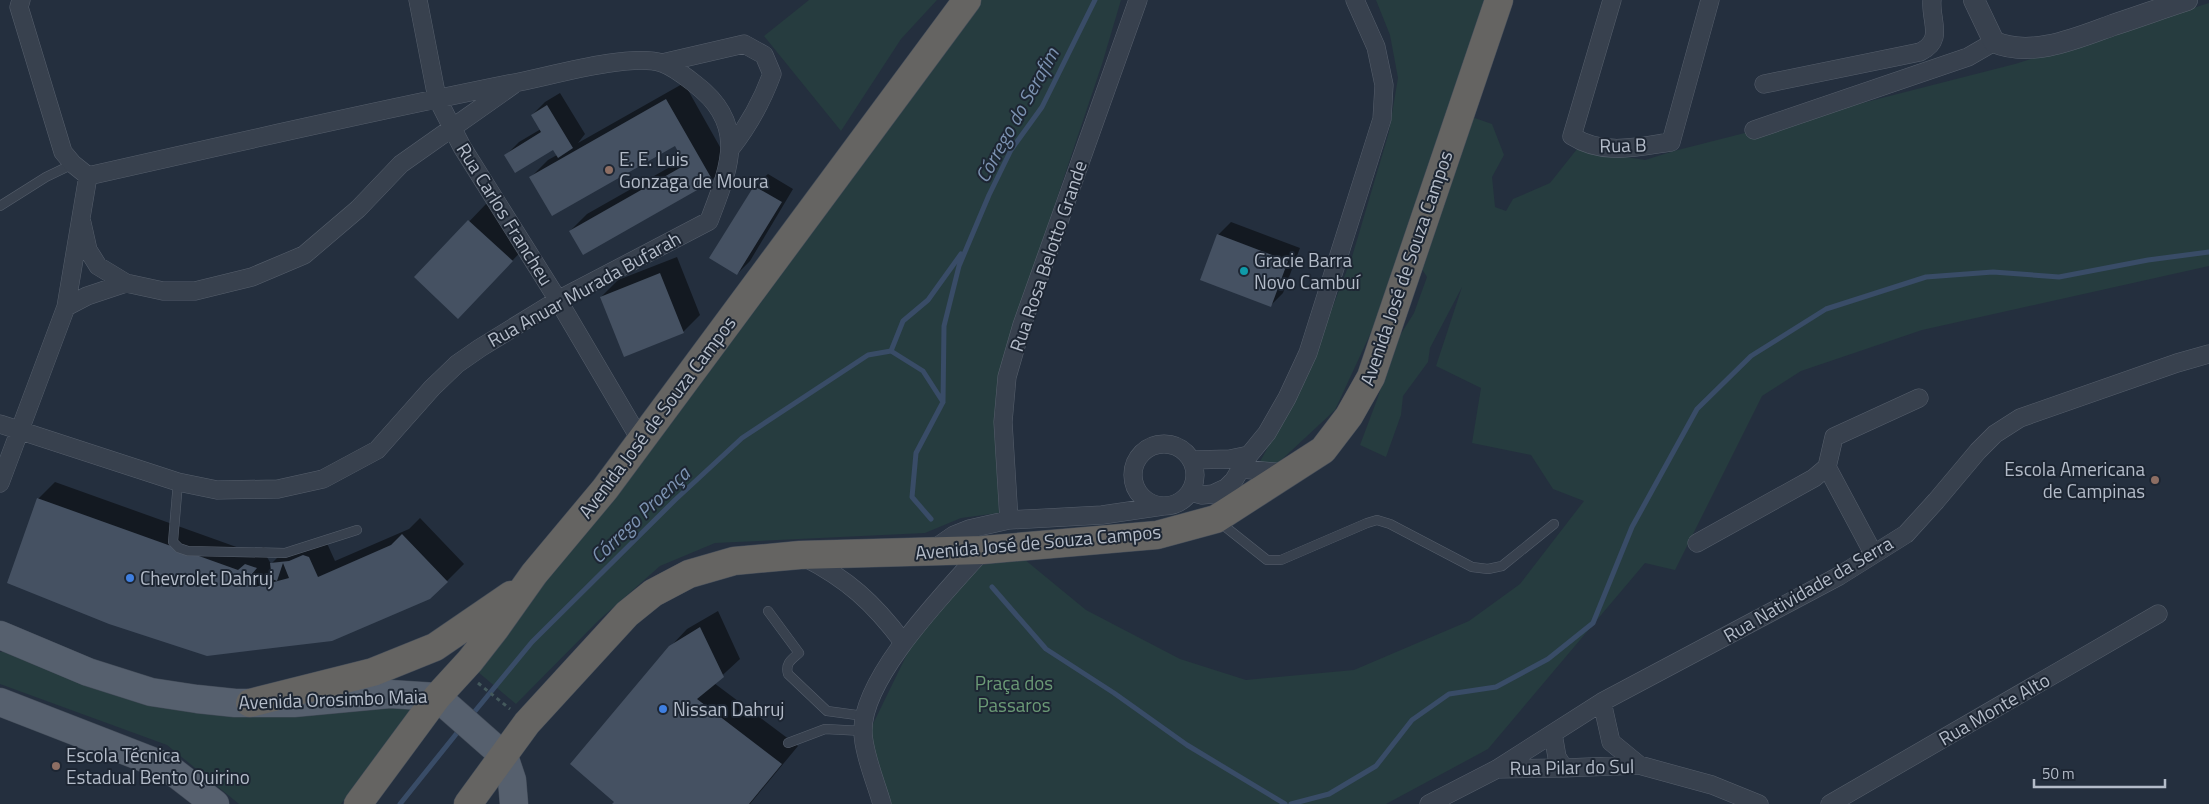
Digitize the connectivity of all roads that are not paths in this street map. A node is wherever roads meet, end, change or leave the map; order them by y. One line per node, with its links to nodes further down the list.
1 (20, 0): 20 (street)
2 (418, 0): 16 (street, Rua Carlos Francheu)
3 (967, 0): 31 (highway, Avenida José de Souza Campos)
4 (1138, 0): 43 (street, Rua Rosa Belotto Grande)
5 (1355, 0): 33 (street)
6 (1499, 0): 35 (highway, Avenida José de Souza Campos)
7 (1612, 0): 8 (street, Rua B)
8 (1710, 0)
9 (1932, 0): 15 (street)
10 (1974, 0): 12 (street)
11 (2187, 0): 12 (street)
12 (1994, 42): 18 (street)
13 (662, 63): 14 (street, Rua Anuar Murada Bufarah); 19 (street, Rua Anuar Murada Bufarah); 19 (street)
14 (518, 82): 16 (street, Rua Anuar Murada Bufarah); 17 (street, Rua Anuar Murada Bufarah)
15 (1764, 84)
16 (436, 98): 17 (street, Rua Carlos Francheu); 21 (street, Rua Anuar Murada Bufarah)
17 (454, 129): 24 (street, Rua Anuar Murada Bufarah); 25 (street, Rua Carlos Francheu)
18 (1754, 130)
19 (731, 148): 25 (street, Rua Anuar Murada Bufarah)
20 (73, 164): 21 (street); 22 (lane)
21 (88, 176): 23 (street)
22 (0, 206)
23 (82, 223): 24 (street); 26 (street)
24 (126, 283): 26 (street)
25 (558, 300): 31 (street, Rua Carlos Francheu); 36 (street, Rua Anuar Murada Bufarah)
26 (66, 307): 30 (street)
27 (2209, 354): 49 (street, Rua Natividade da Serra)
28 (1919, 398): 34 (street)
29 (0, 424): 30 (street, Rua Anuar Murada Bufarah)
30 (20, 430): 36 (street, Rua Anuar Murada Bufarah); 37 (street)
31 (641, 441): 51 (highway, Avenida José de Souza Campos)
32 (1192, 460): 33 (street); 38 (street); 39 (street)
33 (1246, 462): 35 (street); 38 (street)
34 (1827, 467): 46 (street); 49 (street)
35 (1287, 473): 42 (highway, Avenida José de Souza Campos)
36 (178, 482): 45 (lane)
37 (0, 483)
38 (1191, 492): 40 (street)
39 (1140, 494): 40 (street); 41 (street)
40 (1163, 506): 41 (street)
41 (1102, 515): 43 (street)
42 (1216, 519): 44 (lane); 47 (highway, Avenida José de Souza Campos)
43 (1009, 520): 48 (street)
44 (1554, 524)
45 (357, 530)
46 (1697, 543)
47 (982, 550): 48 (highway, Avenida José de Souza Campos); 55 (street)
48 (931, 552): 50 (highway, Avenida José de Souza Campos)
49 (1873, 553): 57 (street, Rua Natividade da Serra)
50 (800, 555): 55 (street); 65 (highway, Avenida José de Souza Campos)
51 (534, 574): 58 (highway); 59 (highway, Avenida José de Souza Campos)
52 (768, 611): 60 (lane)
53 (2158, 614): 76 (street, Rua Monte Alto)
54 (3, 638): 58 (main road, Avenida Orosimbo Maia)
55 (903, 642): 61 (street)
56 (0, 702): 69 (main road)
57 (1602, 702): 63 (street, Rua Natividade da Serra); 66 (street)
58 (250, 703): 59 (main road, Avenida Orosimbo Maia)
59 (444, 703): 65 (main road); 70 (highway, Avenida José de Souza Campos)
60 (827, 711): 61 (lane); 62 (lane)
61 (863, 724): 62 (lane); 73 (street)
62 (825, 729): 64 (lane)
63 (1553, 734): 67 (street); 68 (street, Rua Natividade da Serra)
64 (788, 743)
65 (504, 756): 71 (highway, Avenida José de Souza Campos); 72 (main road)
66 (1639, 764): 67 (street, Rua Pilar do Sul); 75 (street, Rua Pilar do Sul)
67 (1564, 768): 68 (street, Rua Pilar do Sul)
68 (1497, 769): 74 (street, Rua Natividade da Serra)
69 (215, 804)
70 (358, 804)
71 (468, 804)
72 (514, 804)
73 (882, 804)
74 (1429, 804)
75 (1759, 804)
76 (1830, 804)

